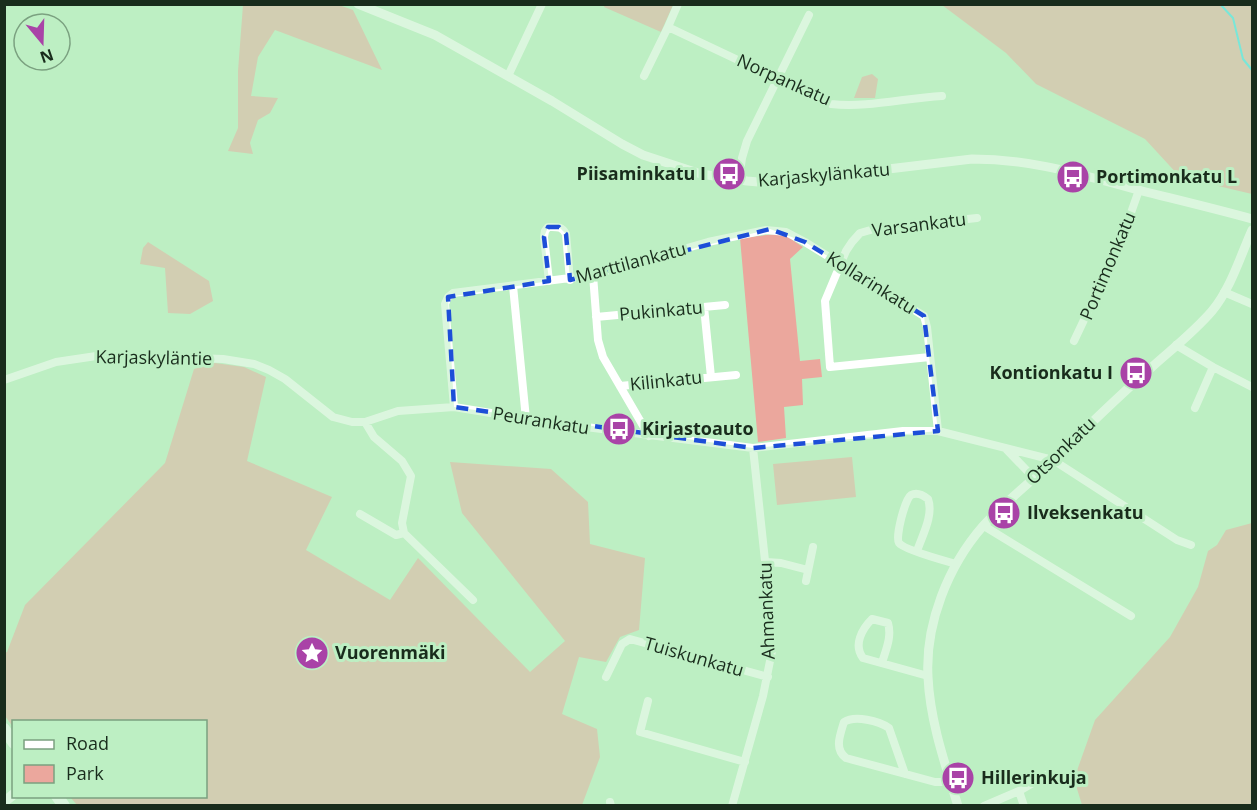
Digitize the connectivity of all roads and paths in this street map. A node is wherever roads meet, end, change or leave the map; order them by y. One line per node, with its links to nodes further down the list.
1 (358, 4): 6 (street, Karjaskylänkatu)
2 (542, 4): 6 (street)
3 (678, 4): 5 (street)
4 (809, 15): 8 (street)
5 (668, 27): 7 (street); 8 (street, Norpankatu)
6 (508, 76): 10 (street, Karjaskylänkatu)
7 (644, 76)
8 (777, 78): 9 (street, Norpankatu); 10 (street)
9 (942, 96)
10 (739, 180): 11 (street, Karjaskylänkatu)
11 (1139, 190): 13 (street, Karjaskylänkatu); 26 (street, Portimonkatu)
12 (977, 218): 16 (street, Varsankatu)
13 (1252, 219)
14 (1252, 230): 21 (street, Otsonkatu)
15 (743, 233): 16 (street, Kollarinkatu); 17 (street, Marttilankatu)
16 (841, 264): 28 (street, Kollarinkatu); 28 (street, Varsankatu)
17 (593, 275): 18 (street, Marttilankatu); 25 (street)
18 (570, 280): 19 (street, Marttilankatu); 19 (street)
19 (549, 281): 20 (street, Marttilankatu)
20 (513, 286): 36 (street, Marttilankatu); 38 (street)
21 (1224, 292): 22 (street); 27 (street, Otsonkatu)
22 (1252, 304)
23 (725, 305): 24 (street, Pukinkatu)
24 (704, 307): 25 (street, Pukinkatu); 32 (street, Kilinkatu)
25 (596, 317): 34 (street)
26 (1074, 341)
27 (1176, 345): 29 (street); 44 (street, Otsonkatu)
28 (930, 357): 40 (street, Kollarinkatu)
29 (1213, 367): 35 (street); 37 (street)
30 (269, 370): 33 (street, Karjaskyläntie); 39 (street, Peurankatu)
31 (735, 375): 32 (street, Kilinkatu)
32 (711, 377): 34 (street, Kilinkatu)
33 (4, 380)
34 (620, 386): 41 (street)
35 (1252, 387)
36 (454, 407): 38 (street, Peurankatu); 39 (street, Peurankatu)
37 (1195, 408)
38 (526, 419): 41 (street, Peurankatu)
39 (365, 422): 48 (street)
40 (938, 431): 42 (street, Peurankatu); 43 (street, Peurankatu)
41 (649, 436): 42 (street, Peurankatu)
42 (753, 448): 52 (street, Ahmankatu)
43 (1006, 449): 44 (street, Peurankatu); 45 (street)
44 (1053, 460): 45 (street, Otsonkatu); 49 (street, Peurankatu)
45 (1034, 478): 47 (street, Otsonkatu)
46 (360, 514): 48 (street)
47 (984, 526): 53 (street, Otsonkatu); 57 (street)
48 (404, 532): 56 (street)
49 (1191, 545)
50 (813, 547): 54 (street)
51 (917, 551): 51 (street); 53 (street)
52 (766, 562): 54 (street); 61 (street, Ahmankatu)
53 (956, 564): 59 (street, Otsonkatu)
54 (808, 570): 55 (street)
55 (806, 581)
56 (473, 600)
57 (1131, 616)
58 (882, 663): 58 (street); 59 (street)
59 (928, 676): 66 (street, Otsonkatu)
60 (606, 677): 61 (street, Tuiskunkatu)
61 (768, 677): 63 (street, Ahmankatu)
62 (648, 701): 63 (street)
63 (745, 762): 68 (street, Ahmankatu)
64 (1050, 773): 67 (street)
65 (905, 774): 65 (street); 66 (street)
66 (951, 782): 69 (street, Otsonkatu)
67 (1019, 791): 70 (street); 71 (street)
68 (732, 806)
69 (958, 806)
70 (984, 806)
71 (1024, 806)

